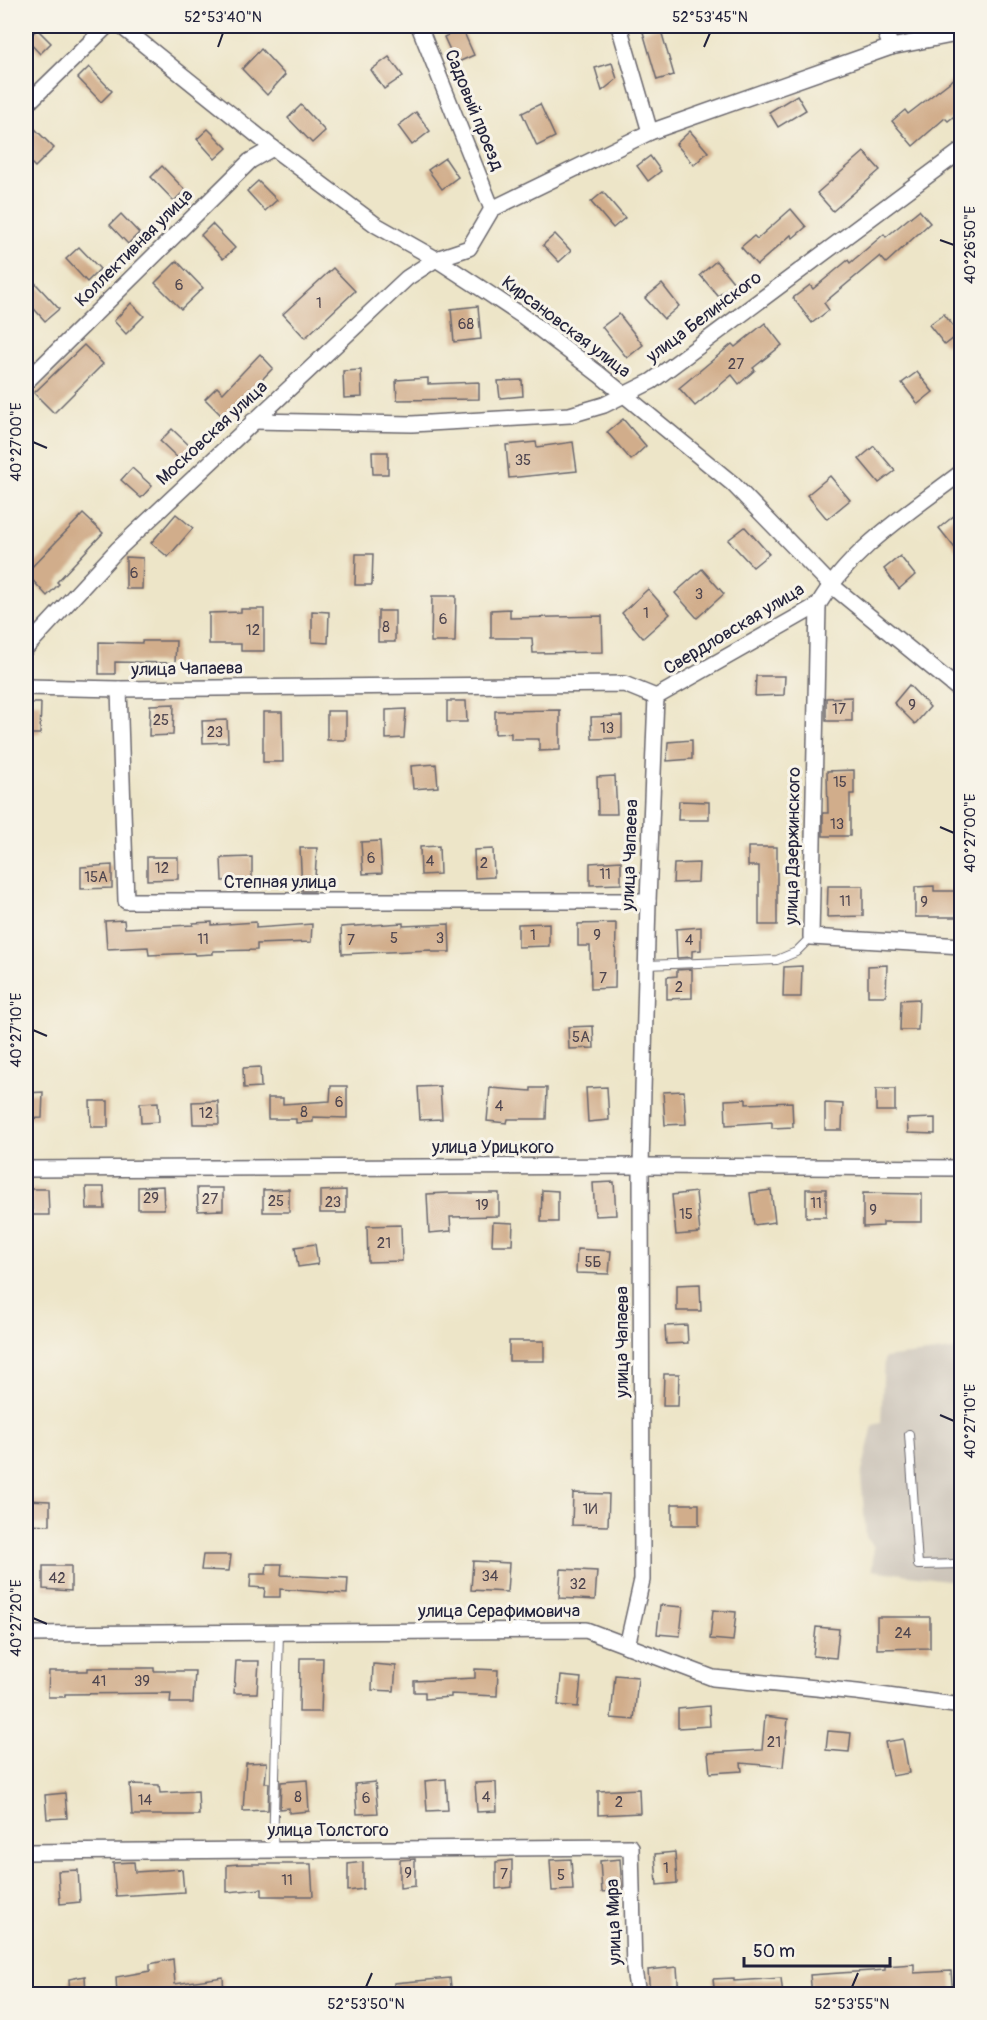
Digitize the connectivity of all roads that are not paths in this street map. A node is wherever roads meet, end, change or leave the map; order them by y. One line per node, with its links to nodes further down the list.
1 (107, 26): 8 (street)
2 (121, 26): 10 (street, Кирсановская улица)
3 (419, 26): 12 (street, Садовый проезд)
4 (619, 26): 9 (street)
5 (884, 26): 7 (street)
6 (962, 33): 7 (street)
7 (891, 47): 9 (street)
8 (26, 105)
9 (650, 132): 12 (street)
10 (273, 148): 13 (street, Кирсановская улица); 14 (street, Коллективная улица)
11 (962, 150): 15 (street, улица Белинского)
12 (492, 209): 13 (street)
13 (436, 259): 15 (street, Кирсановская улица); 16 (street, Московская улица)
14 (26, 382)
15 (624, 396): 16 (street, улица Белинского); 18 (street, Кирсановская улица)
16 (253, 421): 20 (street, Московская улица)
17 (962, 472): 18 (street, Свердловская улица)
18 (830, 584): 19 (street, Свердловская улица); 23 (street, Кирсановская улица)
19 (818, 605): 24 (street, Свердловская улица); 26 (street, улица Дзержинского)
20 (26, 648)
21 (26, 687): 22 (street, улица Чапаева)
22 (119, 689): 24 (street, улица Чапаева); 25 (street, Степная улица)
23 (962, 693)
24 (656, 697): 25 (street, улица Чапаева)
25 (648, 901): 28 (street, улица Чапаева)
26 (811, 937): 27 (street, улица Дзержинского); 28 (lane)
27 (962, 946)
28 (646, 965): 29 (street, улица Чапаева)
29 (641, 1166): 30 (street, улица Урицкого); 31 (street, улица Урицкого); 36 (street, улица Чапаева)
30 (962, 1168)
31 (26, 1169)
32 (909, 1434): 33 (lane)
33 (962, 1564)
34 (279, 1632): 35 (street, улица Серафимовича); 36 (street, улица Серафимовича); 39 (lane)
35 (26, 1634)
36 (627, 1646): 37 (street, улица Серафимовича)
37 (962, 1707)
38 (631, 1847): 39 (street, улица Толстого); 41 (street, улица Мира)
39 (273, 1850): 40 (street, улица Толстого)
40 (26, 1852)
41 (638, 1995)

